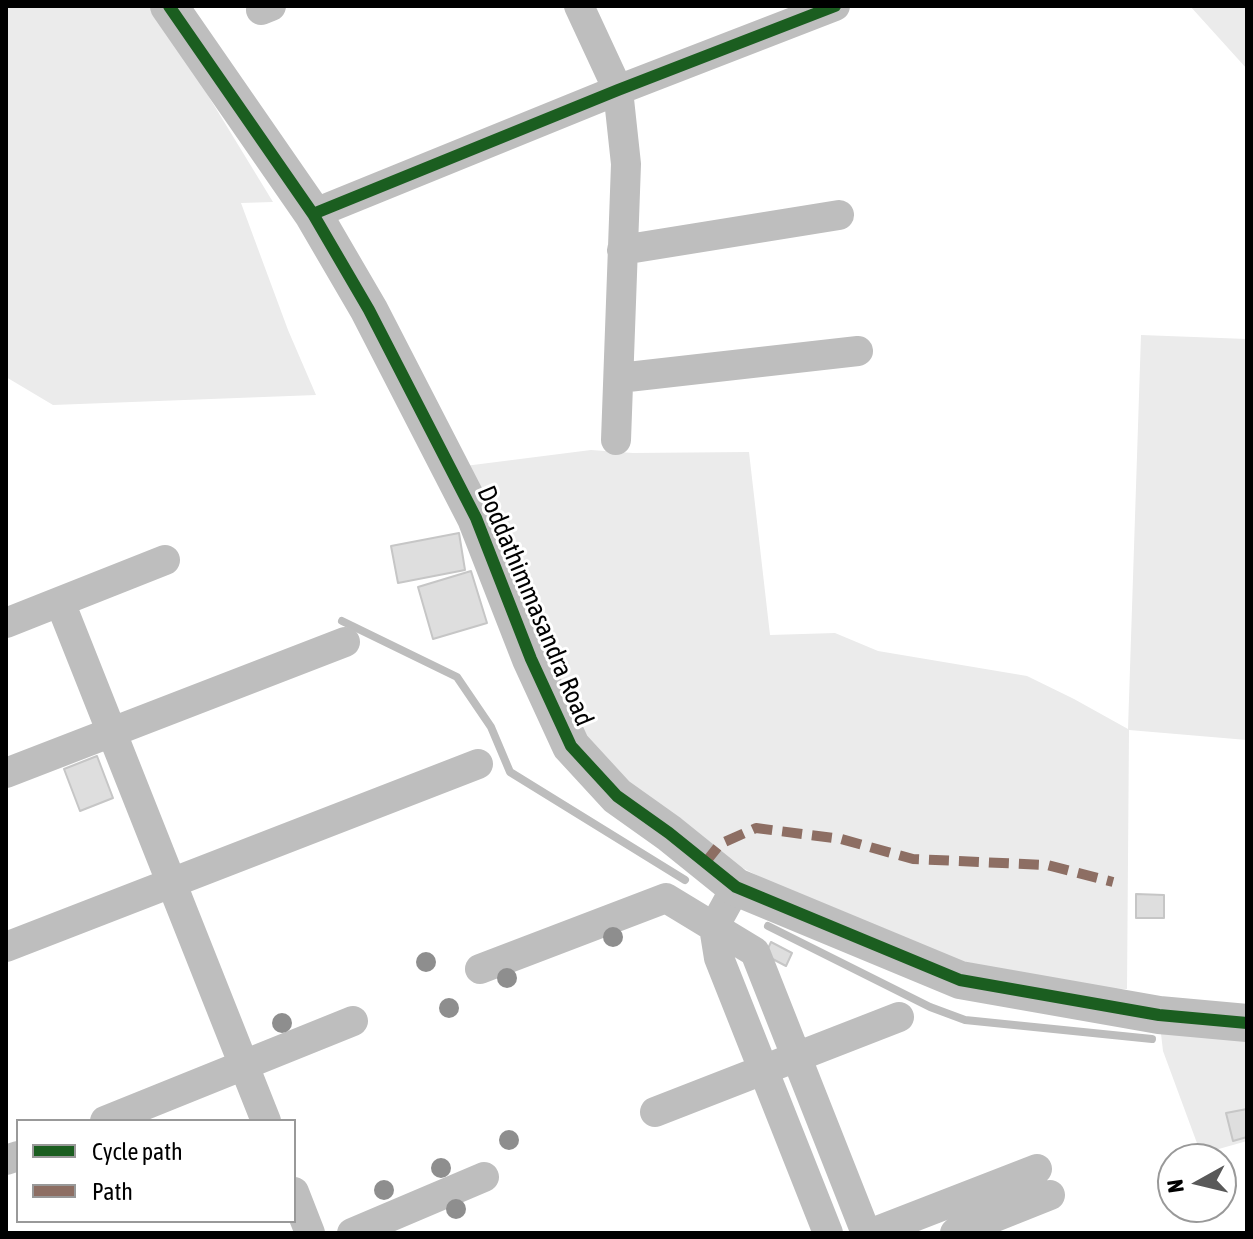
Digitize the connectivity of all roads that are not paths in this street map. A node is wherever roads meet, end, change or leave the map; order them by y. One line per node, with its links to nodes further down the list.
1 (169, 6): 5 (street, Doddathimmasandra Road)
2 (579, 6): 4 (street)
3 (835, 6): 4 (street)
4 (618, 90): 5 (street); 7 (street)
5 (313, 214): 19 (street, Doddathimmasandra Road)
6 (839, 215): 7 (street)
7 (622, 250): 9 (street)
8 (858, 351): 9 (street)
9 (619, 378): 10 (street)
10 (616, 440)
11 (165, 560): 12 (street)
12 (60, 602): 13 (street); 15 (street)
13 (6, 623)
14 (345, 642): 15 (street)
15 (112, 731): 17 (street); 18 (street)
16 (478, 764): 18 (street)
17 (6, 773)
18 (171, 883): 21 (street); 27 (street)
19 (736, 887): 20 (street); 25 (street, Doddathimmasandra Road)
20 (714, 927): 22 (street); 26 (street); 28 (street)
21 (6, 947)
22 (480, 969)
23 (899, 1017): 26 (street)
24 (353, 1021): 27 (street)
25 (1247, 1023)
26 (796, 1057): 28 (street); 37 (street)
27 (244, 1066): 30 (street); 31 (street)
28 (764, 1070): 29 (street); 36 (street)
29 (655, 1112)
30 (110, 1119)
31 (265, 1119)
32 (484, 1177): 35 (street)
33 (296, 1197): 34 (street)
34 (310, 1233)
35 (352, 1233)
36 (828, 1233)
37 (866, 1233)
38 (872, 1233): 39 (street)
39 (955, 1233)

